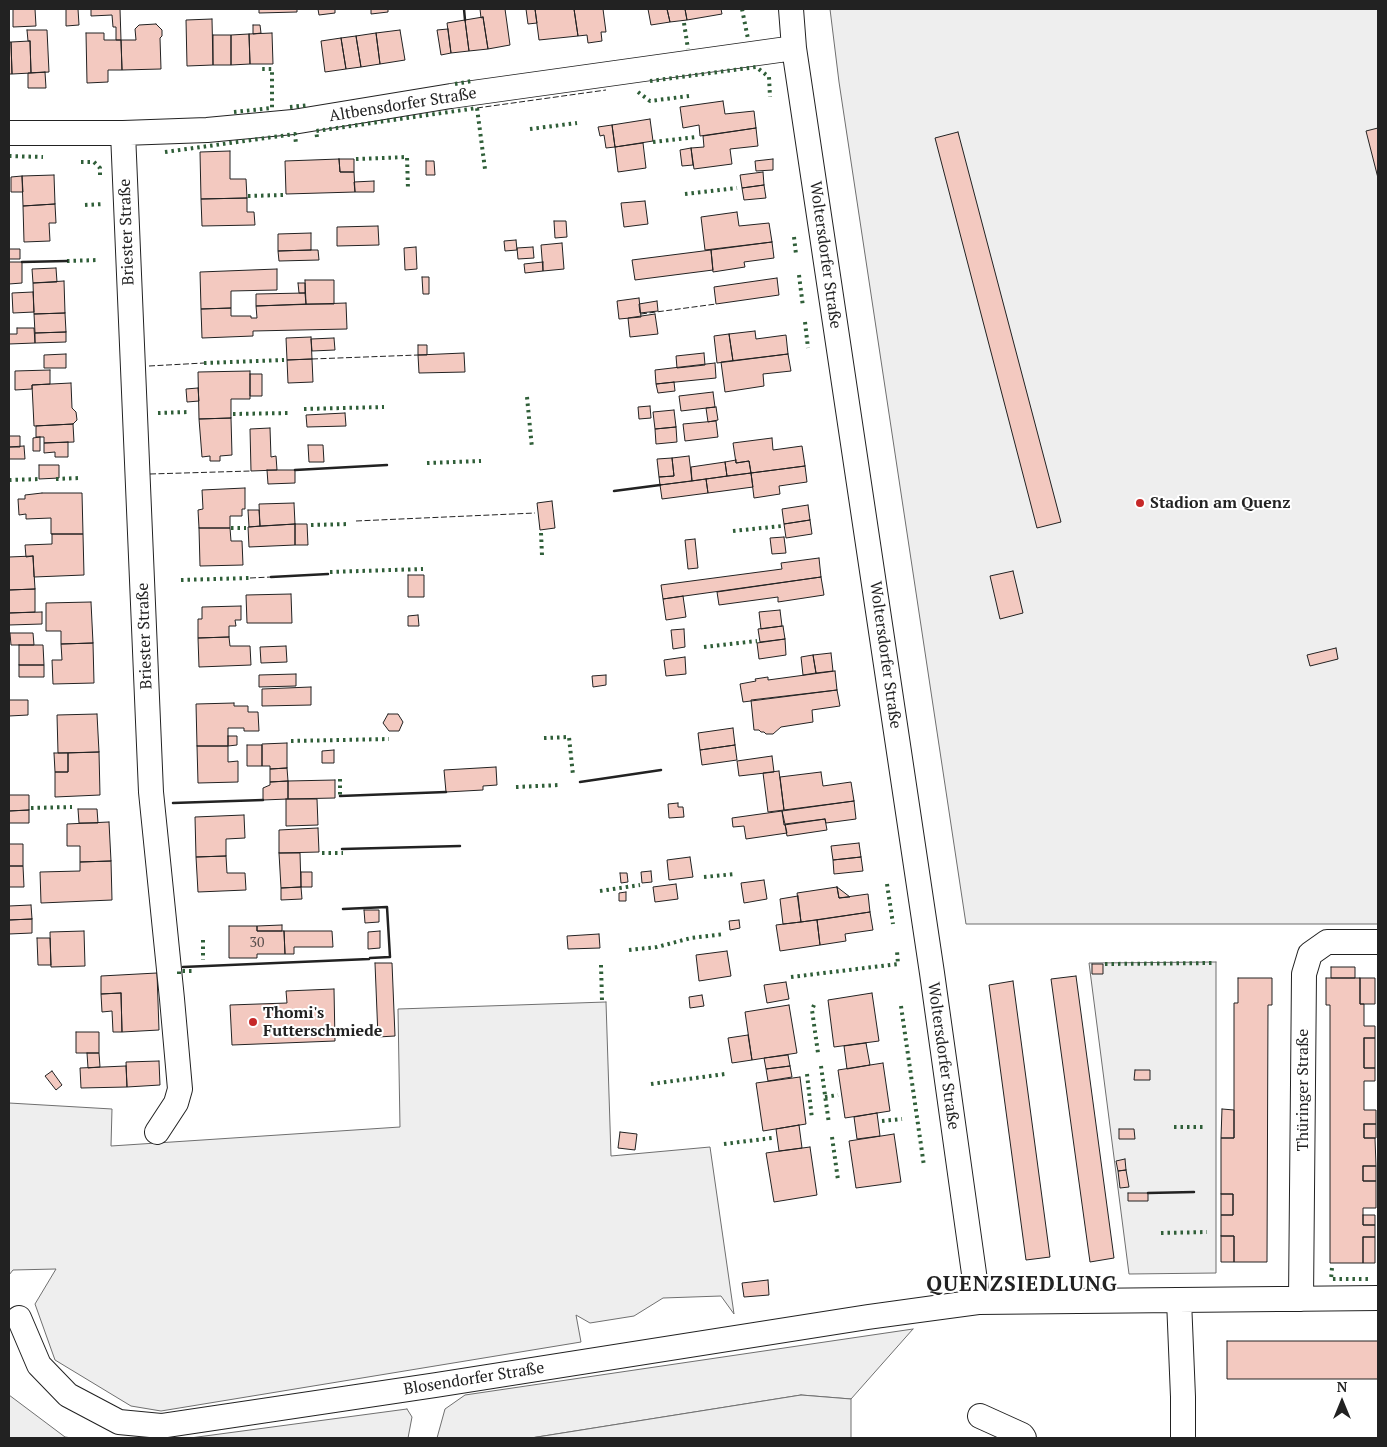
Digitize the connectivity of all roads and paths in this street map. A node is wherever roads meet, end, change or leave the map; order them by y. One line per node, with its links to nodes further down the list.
1 (790, 9): 2 (street, Woltersdorfer Straße)
2 (794, 48): 3 (street, Altbensdorfer Straße); 10 (street, Woltersdorfer Straße)
3 (123, 133): 4 (street, Altbensdorfer Straße); 6 (street, Briester Straße)
4 (9, 134)
5 (1378, 942): 8 (street, Thüringer Straße)
6 (157, 1132)
7 (1378, 1298): 8 (street)
8 (1301, 1299): 9 (street)
9 (1179, 1300): 10 (street); 14 (street)
10 (978, 1302): 11 (street, Blosendorfer Straße)
11 (19, 1318)
12 (980, 1416): 13 (street)
13 (1024, 1438)
14 (1183, 1438)

